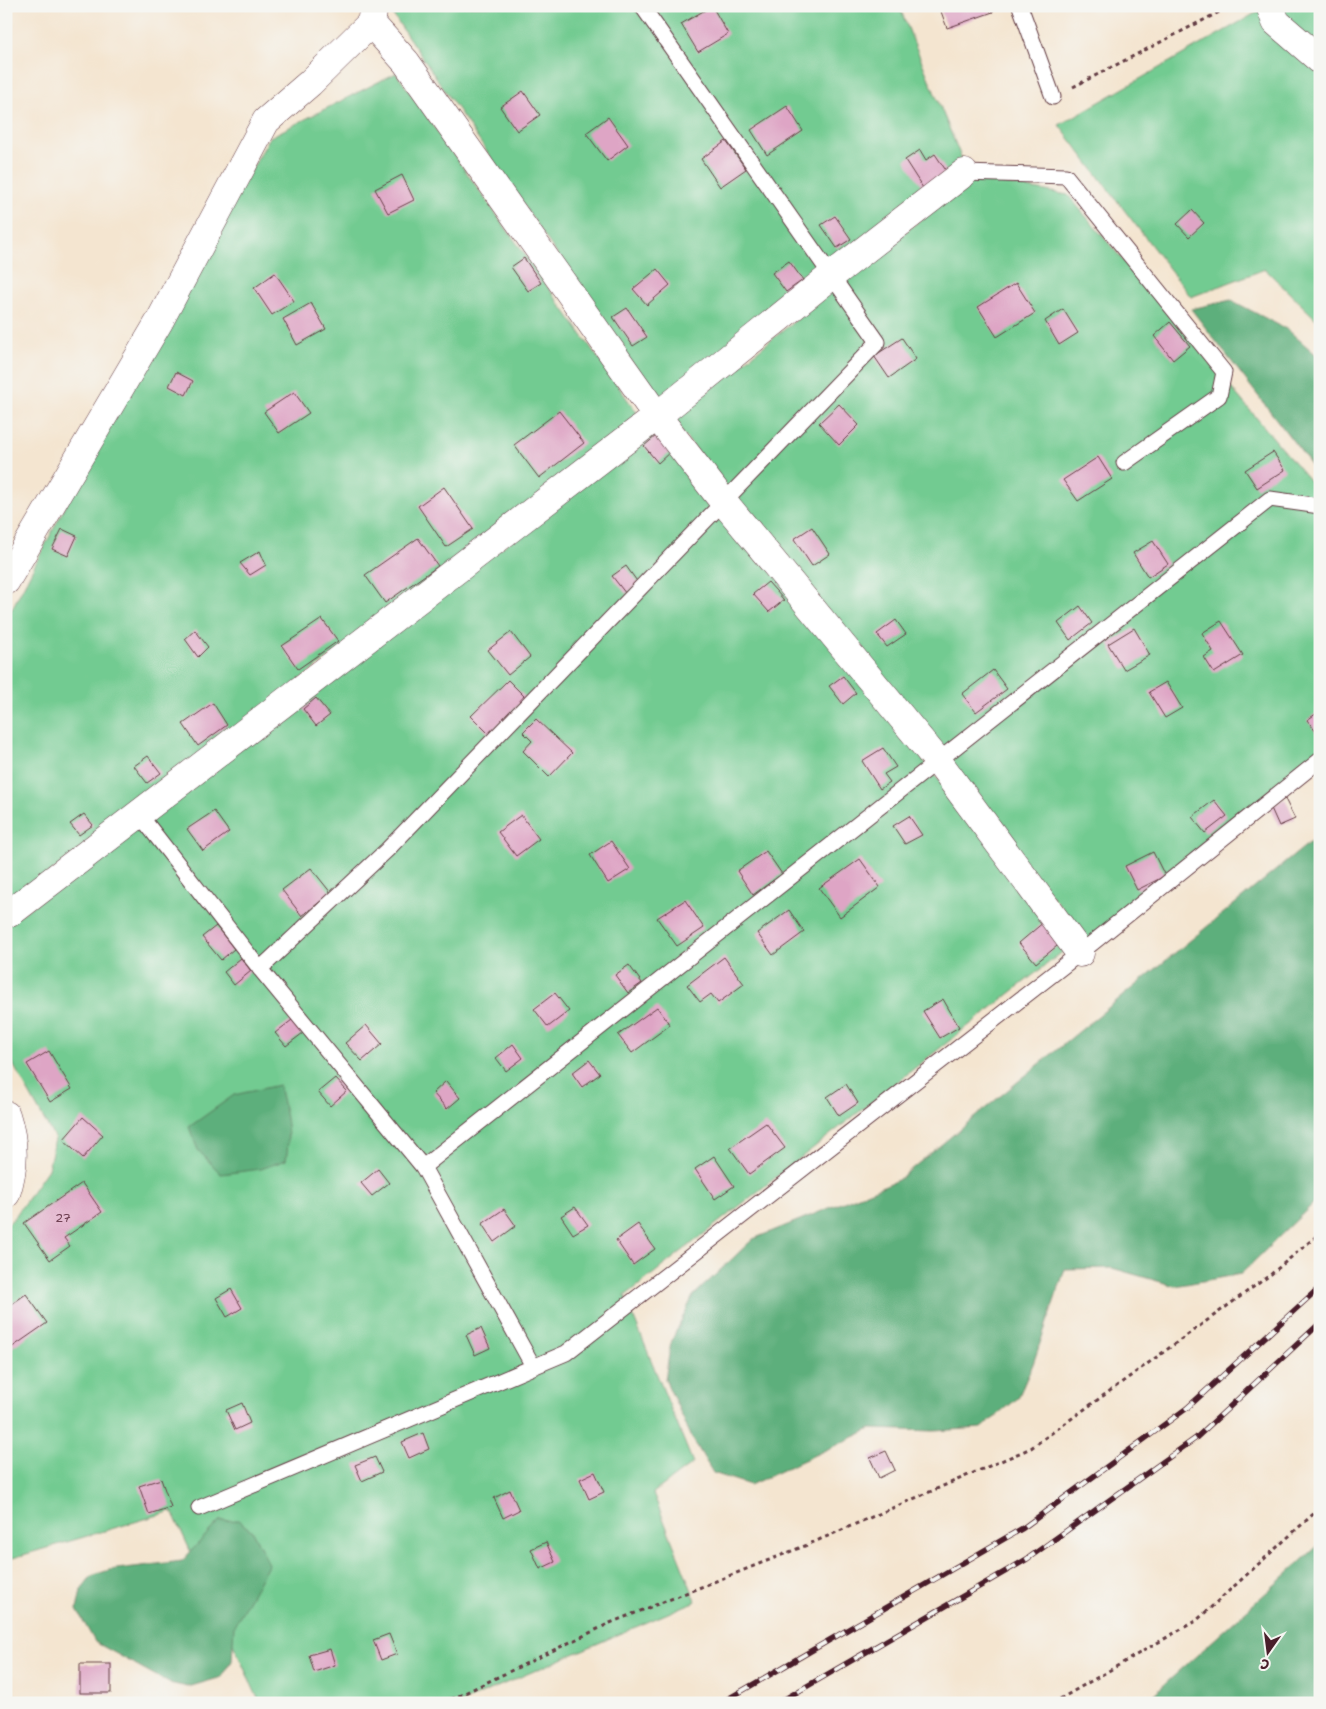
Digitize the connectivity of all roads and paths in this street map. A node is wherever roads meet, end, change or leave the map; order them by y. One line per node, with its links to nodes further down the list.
1 (642, 6): 9 (lane)
2 (1020, 6): 7 (lane)
3 (1231, 6): 7 (path)
4 (1270, 6): 6 (street)
5 (373, 14): 10 (street); 14 (street)
6 (1320, 60)
7 (1053, 98)
8 (964, 173): 9 (street); 11 (lane)
9 (831, 276): 10 (street); 12 (lane)
10 (657, 416): 12 (street); 17 (street)
11 (1124, 463)
12 (723, 501): 15 (street); 20 (lane)
13 (1320, 506): 15 (lane)
14 (6, 581)
15 (937, 760): 19 (street); 22 (lane)
16 (1320, 760): 19 (lane)
17 (139, 814): 18 (street); 20 (lane)
18 (10, 913)
19 (1080, 953): 25 (lane)
20 (260, 969): 22 (lane)
21 (6, 1115): 23 (street)
22 (423, 1167): 25 (lane)
23 (6, 1194)
24 (1320, 1233): 28 (path)
25 (533, 1366): 26 (lane)
26 (199, 1508)
27 (1320, 1508): 29 (path)
28 (444, 1703)
29 (1053, 1703)

